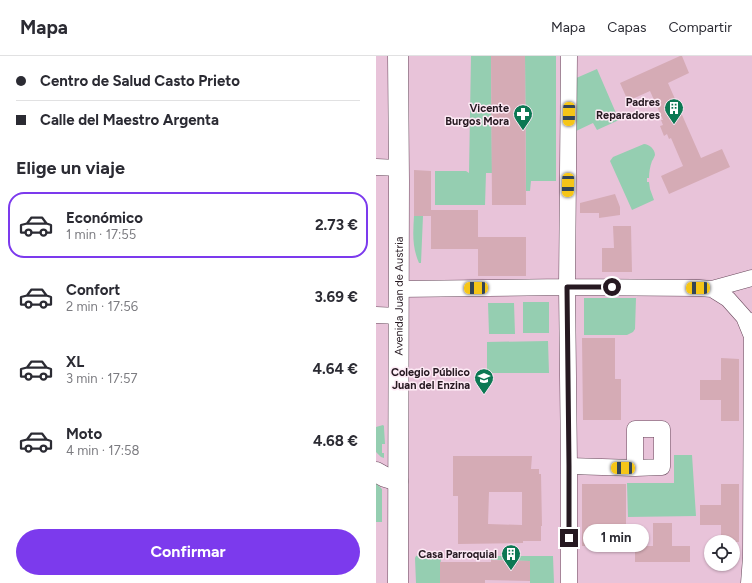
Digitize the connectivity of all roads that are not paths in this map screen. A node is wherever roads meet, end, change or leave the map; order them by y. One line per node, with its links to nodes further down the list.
1 (398, 56): 4 (main road, Avenida Juan de Austria)
2 (569, 56): 6 (street)
3 (376, 167): 4 (street)
4 (399, 168): 7 (main road, Avenida Juan de Austria)
5 (752, 278): 8 (street); 9 (street)
6 (567, 287): 7 (street); 8 (street); 13 (street)
7 (398, 289): 11 (main road, Avenida Juan de Austria)
8 (712, 289): 9 (street)
9 (728, 299): 12 (street)
10 (376, 316): 11 (street)
11 (398, 316): 16 (main road, Avenida Juan de Austria)
12 (752, 327): 17 (street)
13 (569, 466): 14 (street); 19 (street)
14 (635, 468)
15 (376, 472): 16 (main road)
16 (398, 481): 18 (main road, Avenida Juan de Austria)
17 (752, 558): 20 (street)
18 (399, 582)
19 (569, 583)
20 (749, 583)

